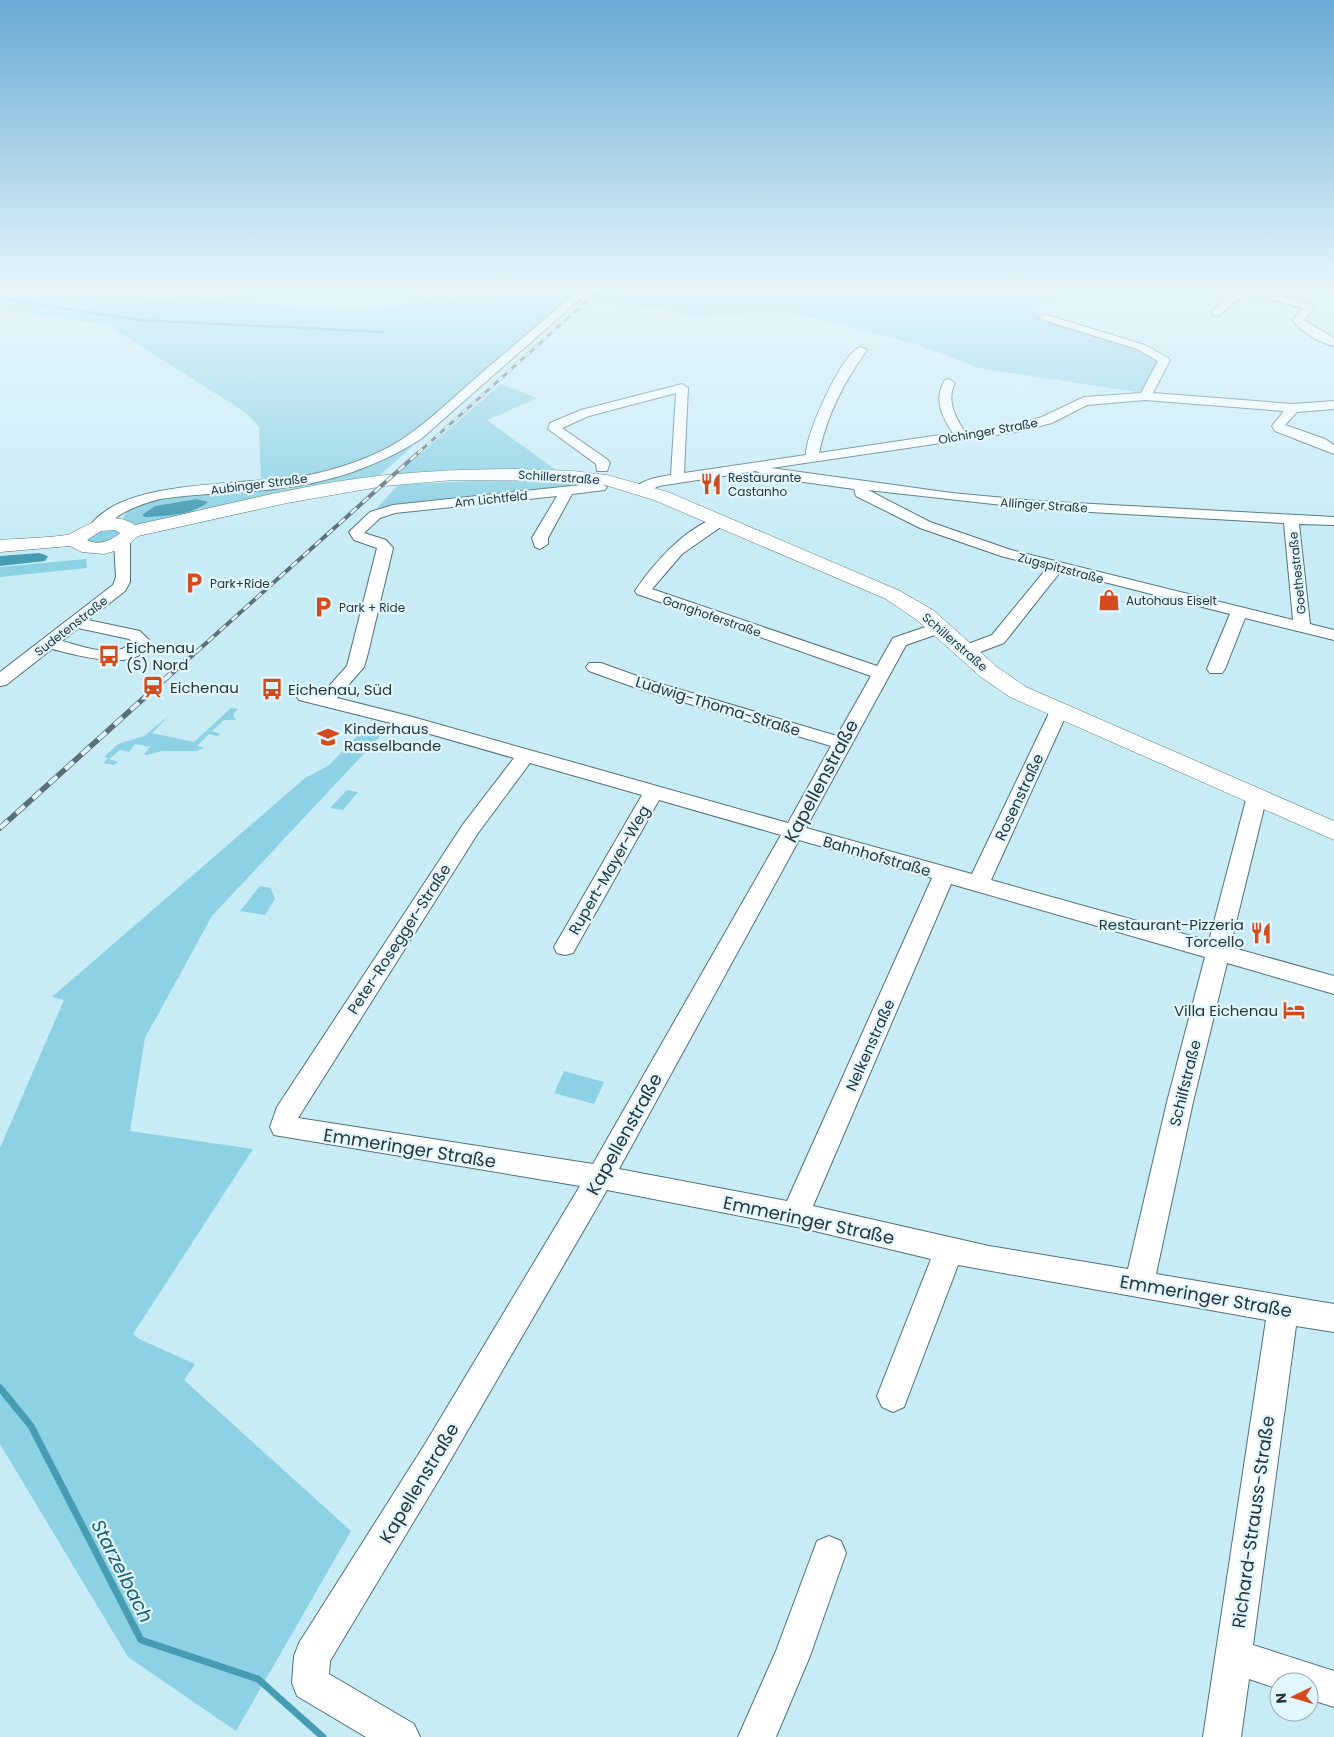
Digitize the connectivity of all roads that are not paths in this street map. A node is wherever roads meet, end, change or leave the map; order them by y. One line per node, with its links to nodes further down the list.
1 (491, 371): 21 (street, Aubinger Straße)
2 (846, 371): 10 (street)
3 (1158, 371): 5 (street)
4 (949, 383): 8 (street)
5 (1145, 396): 7 (street, Olchinger Straße); 8 (street, Olchinger Straße)
6 (1334, 405): 7 (street, Olchinger Straße)
7 (1293, 408): 9 (street)
8 (962, 437): 10 (street, Olchinger Straße)
9 (1333, 450)
10 (815, 458): 11 (street, Olchinger Straße)
11 (757, 466): 13 (street, Olchinger Straße); 14 (street, Allinger Straße)
12 (602, 468): 13 (street)
13 (679, 478): 16 (street, Olchinger Straße)
14 (861, 486): 18 (street, Allinger Straße); 27 (street, Zugspitzstraße)
15 (600, 487): 17 (street, Am Lichtfeld)
16 (641, 489): 19 (main road, Schillerstraße); 21 (main road, Schillerstraße)
17 (566, 492): 23 (street); 40 (street, Am Lichtfeld)
18 (1292, 519): 20 (street, Allinger Straße); 31 (street, Goethestraße)
19 (720, 521): 30 (main road, Schillerstraße); 37 (street, Ganghoferstraße)
20 (1334, 521)
21 (116, 531): 22 (main road); 25 (main road, Schillerstraße); 26 (street, Sudetenstraße)
22 (77, 539): 24 (main road); 25 (main road)
23 (540, 544)
24 (0, 546)
25 (100, 548): 26 (street)
26 (121, 562): 29 (street, Sudetenstraße)
27 (1056, 567): 28 (street, Zugspitzstraße); 34 (street)
28 (1239, 613): 31 (street, Zugspitzstraße); 36 (street)
29 (76, 623): 33 (street, Sudetenstraße); 33 (street)
30 (940, 627): 34 (main road, Schillerstraße); 37 (street, Kapellenstraße)
31 (1302, 628): 32 (street, Zugspitzstraße)
32 (1334, 635)
33 (50, 643): 38 (street, Sudetenstraße)
34 (966, 651): 41 (main road, Schillerstraße)
35 (595, 667): 42 (street, Ludwig-Thoma-Straße)
36 (1216, 669)
37 (880, 672): 42 (street, Kapellenstraße)
38 (0, 681)
39 (305, 696): 40 (street, Bahnhofstraße)
40 (325, 701): 43 (street, Bahnhofstraße)
41 (1059, 711): 45 (main road, Schillerstraße); 49 (street, Rosenstraße)
42 (841, 743): 47 (street, Kapellenstraße)
43 (525, 756): 44 (street, Bahnhofstraße); 53 (street, Peter-Rosegger-Straße)
44 (653, 792): 47 (street, Bahnhofstraße); 50 (street, Rupert-Mayer-Weg)
45 (1257, 796): 46 (main road, Schillerstraße); 51 (street, Schilfstraße)
46 (1334, 831)
47 (794, 833): 48 (street, Bahnhofstraße); 54 (street, Kapellenstraße)
48 (944, 875): 49 (street, Bahnhofstraße); 55 (street, Nelkenstraße)
49 (978, 884): 51 (street, Bahnhofstraße)
50 (565, 947)
51 (1218, 951): 52 (street, Bahnhofstraße); 57 (street, Schilfstraße)
52 (1334, 985)
53 (283, 1127): 54 (street, Emmeringer Straße)
54 (600, 1177): 55 (street, Emmeringer Straße); 64 (street, Kapellenstraße)
55 (796, 1215): 56 (street, Emmeringer Straße)
56 (949, 1250): 57 (street, Emmeringer Straße); 60 (street)
57 (1139, 1284): 58 (street, Emmeringer Straße)
58 (1280, 1307): 59 (street, Emmeringer Straße); 62 (street, Richard-Strauss-Straße)
59 (1334, 1318)
60 (893, 1396)
61 (829, 1553): 65 (street)
62 (1233, 1656): 63 (street); 66 (street, Richard-Strauss-Straße)
63 (1334, 1689)
64 (401, 1737)
65 (757, 1737)
66 (1222, 1737)

